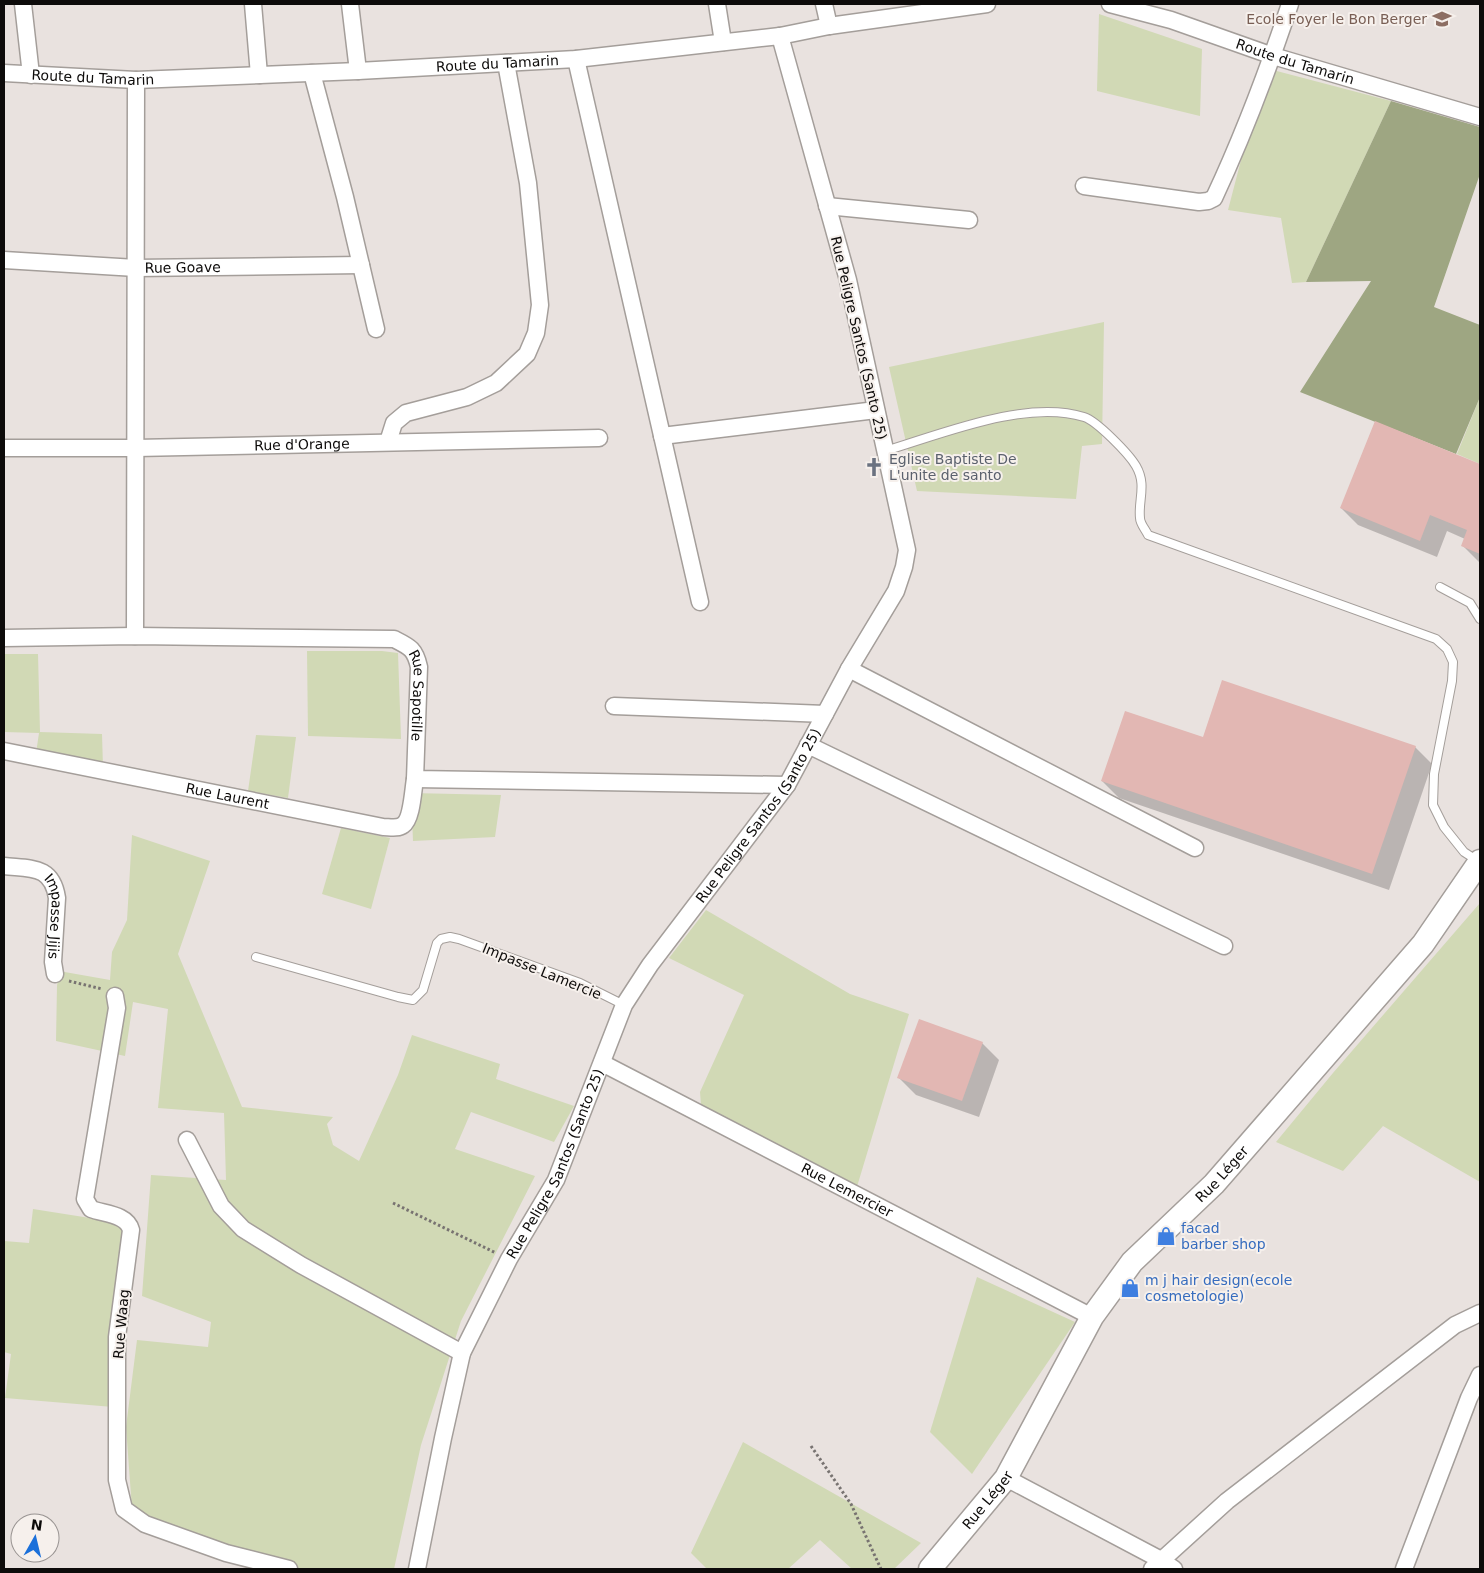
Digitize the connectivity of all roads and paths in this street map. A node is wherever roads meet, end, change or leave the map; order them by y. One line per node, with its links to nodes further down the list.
1 (23, 4): 18 (street)
2 (253, 4): 19 (street)
3 (350, 4): 15 (street)
4 (717, 4): 11 (street)
5 (824, 4): 9 (street)
6 (987, 4): 9 (street, Route du Tamarin)
7 (1110, 4): 12 (street, Route du Tamarin)
8 (1290, 4): 12 (street)
9 (829, 26): 10 (street, Route du Tamarin)
10 (780, 36): 11 (street, Route du Tamarin); 23 (street, Rue Peligre Santos (Santo 25))
11 (723, 42): 13 (street, Route du Tamarin)
12 (1273, 56): 21 (street, Route du Tamarin); 22 (street)
13 (576, 59): 14 (street, Route du Tamarin); 30 (street)
14 (506, 63): 15 (street, Route du Tamarin); 32 (street)
15 (358, 71): 17 (street, Route du Tamarin)
16 (4, 73): 18 (street, Route du Tamarin)
17 (312, 73): 19 (street, Route du Tamarin); 26 (street)
18 (31, 75): 20 (street, Route du Tamarin)
19 (259, 75): 20 (street, Route du Tamarin)
20 (136, 80): 27 (street)
21 (1480, 117)
22 (1084, 186)
23 (827, 206): 24 (street); 29 (street, Rue Peligre Santos (Santo 25))
24 (969, 220)
25 (4, 260): 27 (street, Rue Goave)
26 (361, 265): 27 (street, Rue Goave); 28 (street)
27 (136, 268): 34 (street)
28 (376, 329)
29 (876, 410): 30 (street); 35 (street, Rue Peligre Santos (Santo 25))
30 (662, 436): 37 (street)
31 (599, 438): 32 (street, Rue d'Orange)
32 (388, 442): 34 (street, Rue d'Orange)
33 (4, 448): 34 (street, Rue d'Orange)
34 (136, 448): 39 (street)
35 (885, 451): 41 (street, Rue Peligre Santos (Santo 25)); 49 (lane)
36 (1440, 587): 38 (lane)
37 (700, 602)
38 (1480, 619)
39 (135, 636): 40 (street, Rue Sapotille); 46 (street, Rue Sapotille)
40 (4, 638)
41 (849, 669): 43 (street, Rue Peligre Santos (Santo 25)); 48 (street)
42 (614, 706): 43 (street)
43 (825, 714): 44 (street, Rue Peligre Santos (Santo 25))
44 (808, 745): 47 (street, Rue Peligre Santos (Santo 25)); 51 (street)
45 (4, 751): 46 (street, Rue Laurent)
46 (414, 779): 47 (street)
47 (787, 785): 55 (street, Rue Peligre Santos (Santo 25))
48 (1195, 848)
49 (1480, 862): 61 (street, Rue Léger)
50 (4, 866): 53 (street, Impasse Jijis)
51 (1224, 946)
52 (256, 956): 55 (lane, Impasse Lamercie)
53 (55, 974): 54 (path)
54 (115, 996): 68 (street, Rue Waag)
55 (624, 1005): 56 (street, Rue Peligre Santos (Santo 25))
56 (602, 1064): 59 (street, Rue Peligre Santos (Santo 25)); 61 (street, Rue Lemercier)
57 (187, 1140): 62 (street)
58 (393, 1203): 59 (path)
59 (509, 1259): 62 (street, Rue Peligre Santos (Santo 25))
60 (1480, 1313): 67 (street)
61 (1092, 1317): 66 (street, Rue Léger)
62 (462, 1353): 69 (street, Rue Peligre Santos (Santo 25))
63 (1480, 1374): 64 (street)
64 (1475, 1403): 72 (street)
65 (811, 1446): 70 (path)
66 (1006, 1478): 67 (street); 71 (street, Rue Léger)
67 (1162, 1566)
68 (289, 1569)
69 (417, 1569)
70 (881, 1569)
71 (930, 1569)
72 (1404, 1569)

